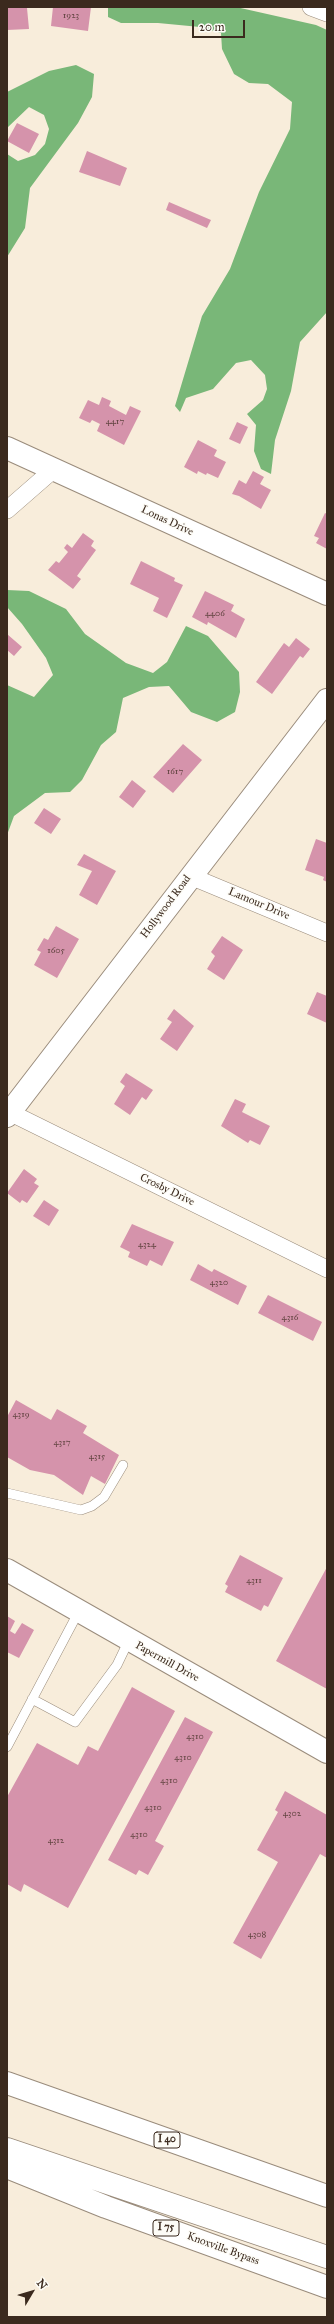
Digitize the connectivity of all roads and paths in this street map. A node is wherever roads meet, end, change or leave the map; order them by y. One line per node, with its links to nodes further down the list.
1 (311, 7): 2 (street)
2 (327, 13)
3 (7, 448): 4 (main road, Lonas Drive)
4 (54, 469): 5 (street); 6 (main road, Lonas Drive)
5 (7, 510)
6 (327, 594)
7 (327, 700): 8 (main road, Hollywood Road)
8 (190, 876): 9 (street, Lamour Drive); 10 (main road, Hollywood Road)
9 (327, 933)
10 (8, 1113): 11 (street, Crosby Drive)
11 (327, 1269)
12 (123, 1465): 13 (lane)
13 (7, 1494)
14 (7, 1570): 15 (main road, Papermill Drive)
15 (80, 1610): 16 (main road, Papermill Drive); 17 (lane)
16 (129, 1640): 17 (lane); 19 (main road, Papermill Drive)
17 (32, 1699): 18 (lane)
18 (7, 1747)
19 (327, 1752)
20 (7, 2083): 23 (main road, I 40)
21 (7, 2148): 24 (main road)
22 (7, 2167): 25 (main road, Knoxville Bypass / I 75)
23 (327, 2196)
24 (327, 2257)
25 (327, 2286)

